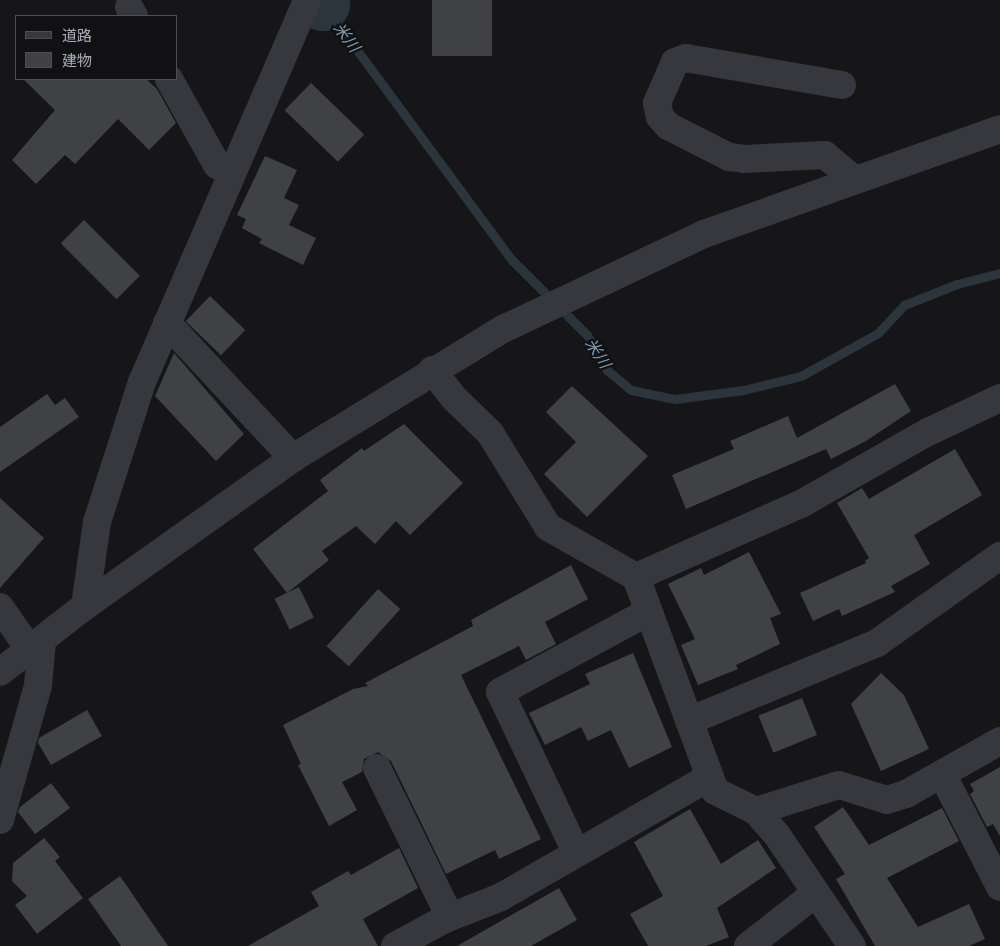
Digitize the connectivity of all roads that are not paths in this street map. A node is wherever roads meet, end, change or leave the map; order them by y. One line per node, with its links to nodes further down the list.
1 (307, 0): 5 (street)
2 (170, 80): 5 (street)
3 (842, 84): 6 (street)
4 (1000, 129): 6 (street)
5 (232, 173): 7 (street)
6 (854, 179): 8 (street)
7 (167, 323): 10 (street); 13 (street)
8 (432, 370): 10 (street); 12 (street)
9 (1000, 398): 12 (street)
10 (293, 458): 13 (street)
11 (1000, 556): 18 (street)
12 (636, 577): 15 (street)
13 (85, 606): 16 (street)
14 (0, 607): 16 (street)
15 (648, 612): 18 (street); 25 (street)
16 (36, 645): 17 (street); 24 (street)
17 (0, 672)
18 (689, 721): 22 (street)
19 (1000, 741): 21 (street)
20 (377, 768): 28 (street)
21 (942, 774): 23 (street); 26 (street)
22 (710, 777): 23 (street); 25 (street)
23 (756, 811): 27 (street)
24 (0, 820)
25 (576, 852): 28 (street)
26 (1000, 887)
27 (816, 893): 30 (street); 31 (street)
28 (450, 917): 29 (street)
29 (395, 946)
30 (748, 946)
31 (852, 946)

